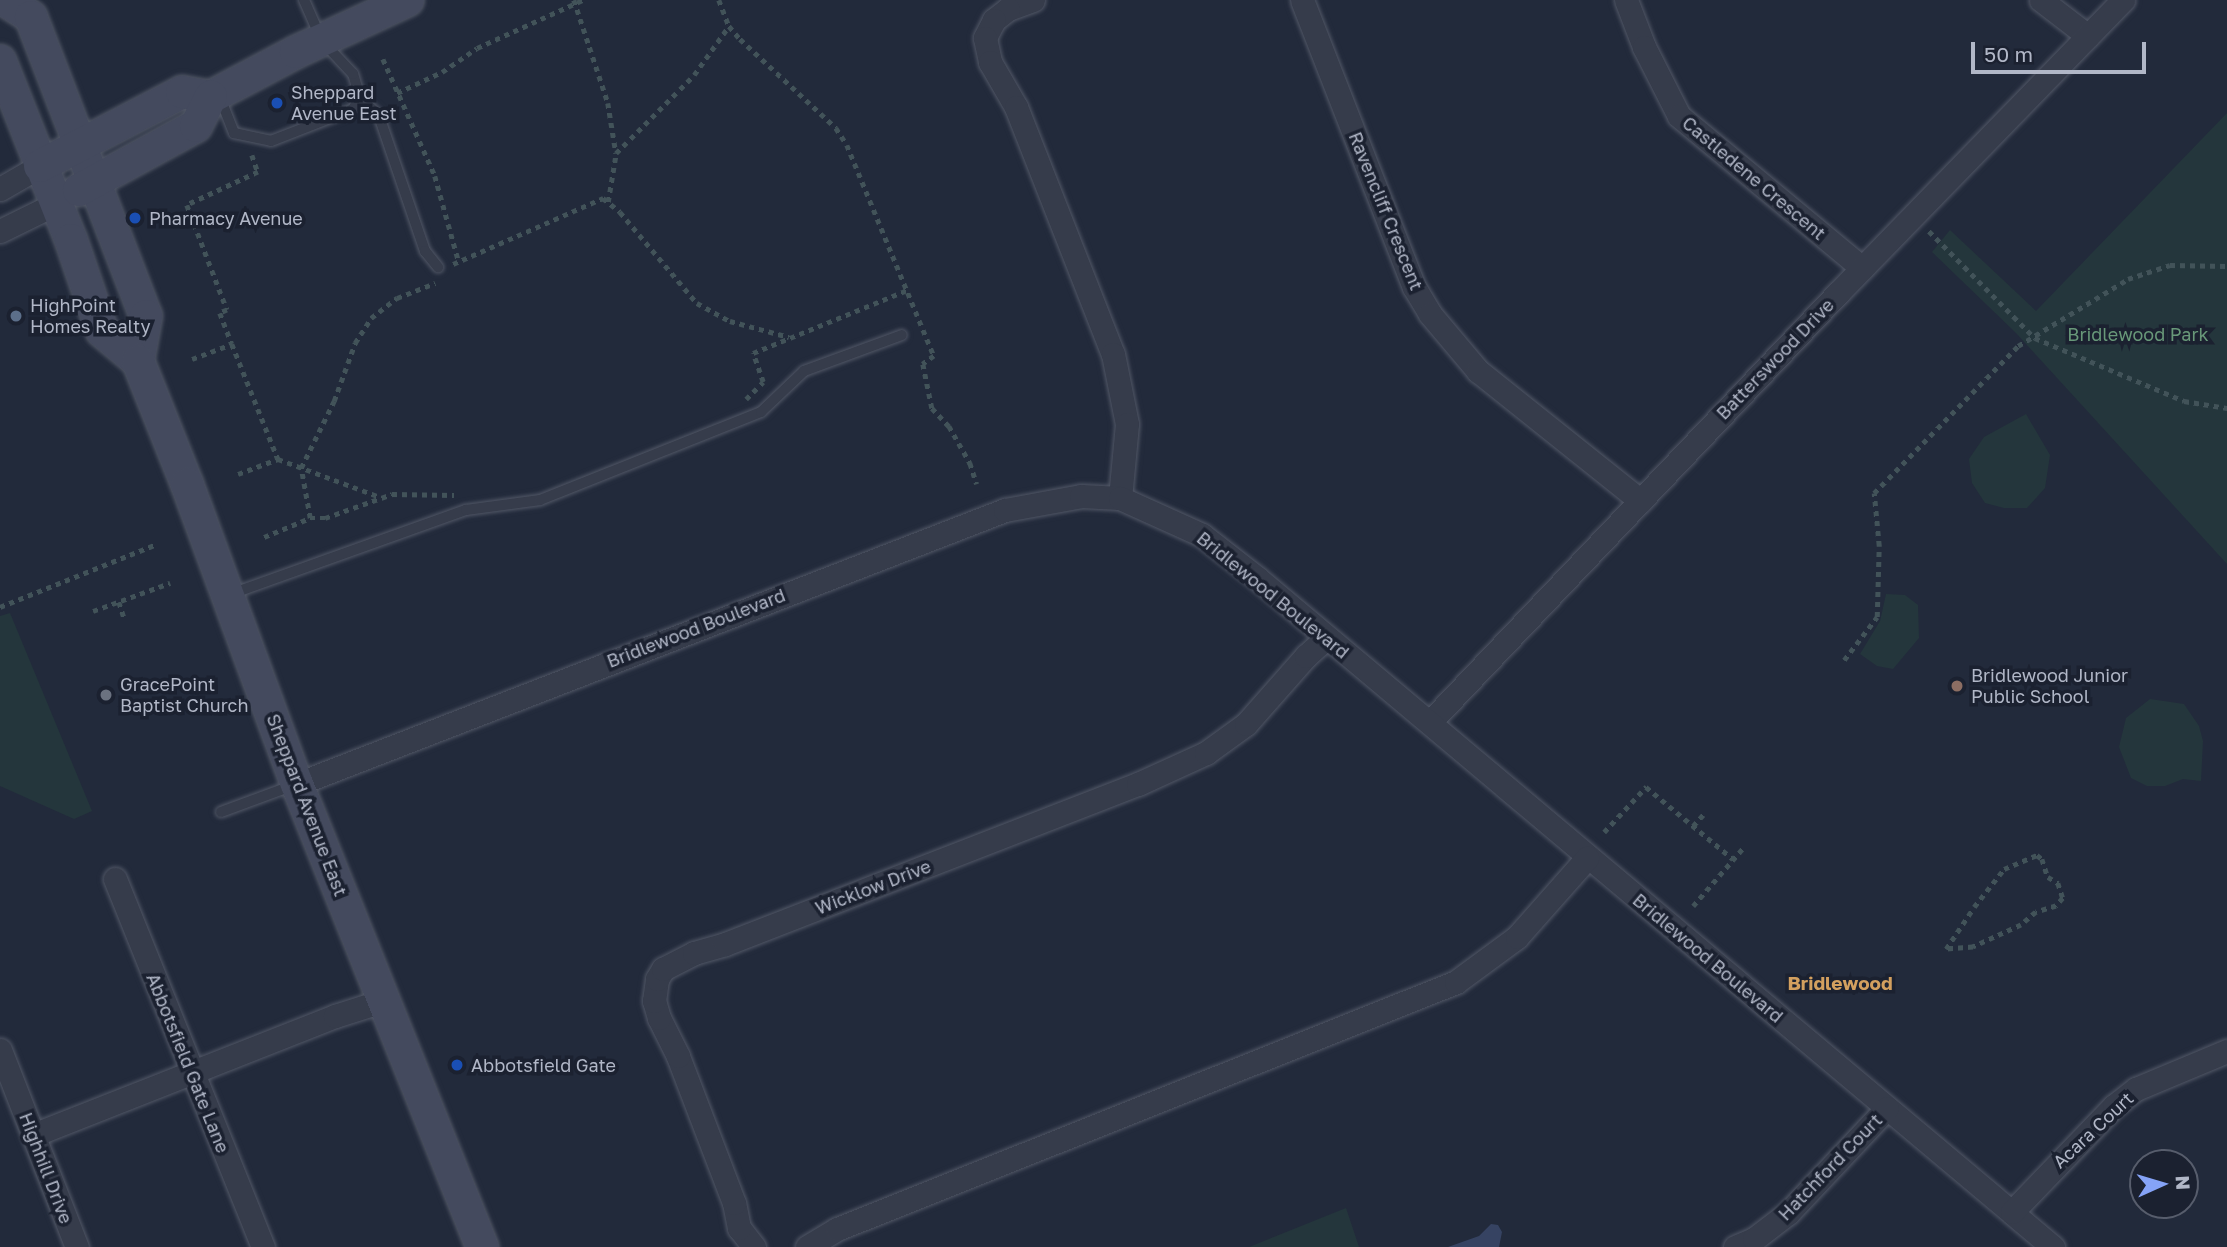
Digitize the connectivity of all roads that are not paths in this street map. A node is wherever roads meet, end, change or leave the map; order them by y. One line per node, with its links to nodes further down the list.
1 (5, 0): 14 (main road)
2 (304, 0): 10 (lane)
3 (408, 0): 10 (main road)
4 (1033, 0): 24 (street)
5 (1303, 0): 25 (street, Ravencliff Crescent)
6 (1626, 0): 20 (street, Castledene Crescent)
7 (2041, 0): 9 (street)
8 (2123, 0): 9 (street, Batterswood Drive)
9 (2088, 36): 20 (street, Batterswood Drive)
10 (322, 41): 12 (main road); 13 (lane)
11 (0, 61): 15 (main road, Sheppard Avenue East)
12 (215, 95): 13 (lane); 14 (main road); 16 (main road)
13 (360, 98): 21 (lane)
14 (82, 143): 15 (main road); 16 (main road)
15 (40, 166): 17 (street); 18 (main road, Sheppard Avenue East)
16 (96, 181): 18 (main road); 23 (main road)
17 (0, 189)
18 (57, 203): 19 (street); 23 (main road, Sheppard Avenue East)
19 (0, 231)
20 (1862, 268): 25 (street, Batterswood Drive)
21 (443, 270)
22 (902, 335): 26 (lane)
23 (138, 361): 26 (main road, Sheppard Avenue East)
24 (1120, 498): 27 (street, Bridlewood Boulevard); 29 (street, Bridlewood Boulevard)
25 (1641, 501): 28 (street, Batterswood Drive)
26 (228, 595): 29 (main road, Sheppard Avenue East)
27 (1326, 638): 28 (street, Bridlewood Boulevard); 43 (street, Wicklow Drive)
28 (1430, 722): 31 (street, Bridlewood Boulevard)
29 (297, 784): 30 (lane); 33 (main road, Sheppard Avenue East)
30 (221, 812)
31 (1587, 858): 37 (street, Bridlewood Boulevard); 44 (street)
32 (115, 879): 36 (street, Abbotsfield Gate Lane)
33 (385, 1000): 36 (street); 42 (main road, Sheppard Avenue East)
34 (0, 1050): 38 (street, Highhill Drive)
35 (2227, 1051): 39 (street, Acara Court)
36 (192, 1073): 38 (street); 41 (street, Abbotsfield Gate Lane)
37 (1887, 1108): 39 (street, Bridlewood Boulevard); 45 (street, Hatchford Court)
38 (33, 1135): 40 (street, Highhill Drive)
39 (2012, 1212): 46 (street, Bridlewood Boulevard)
40 (77, 1247)
41 (263, 1247)
42 (482, 1247)
43 (754, 1247)
44 (807, 1247)
45 (1735, 1247)
46 (2053, 1247)

